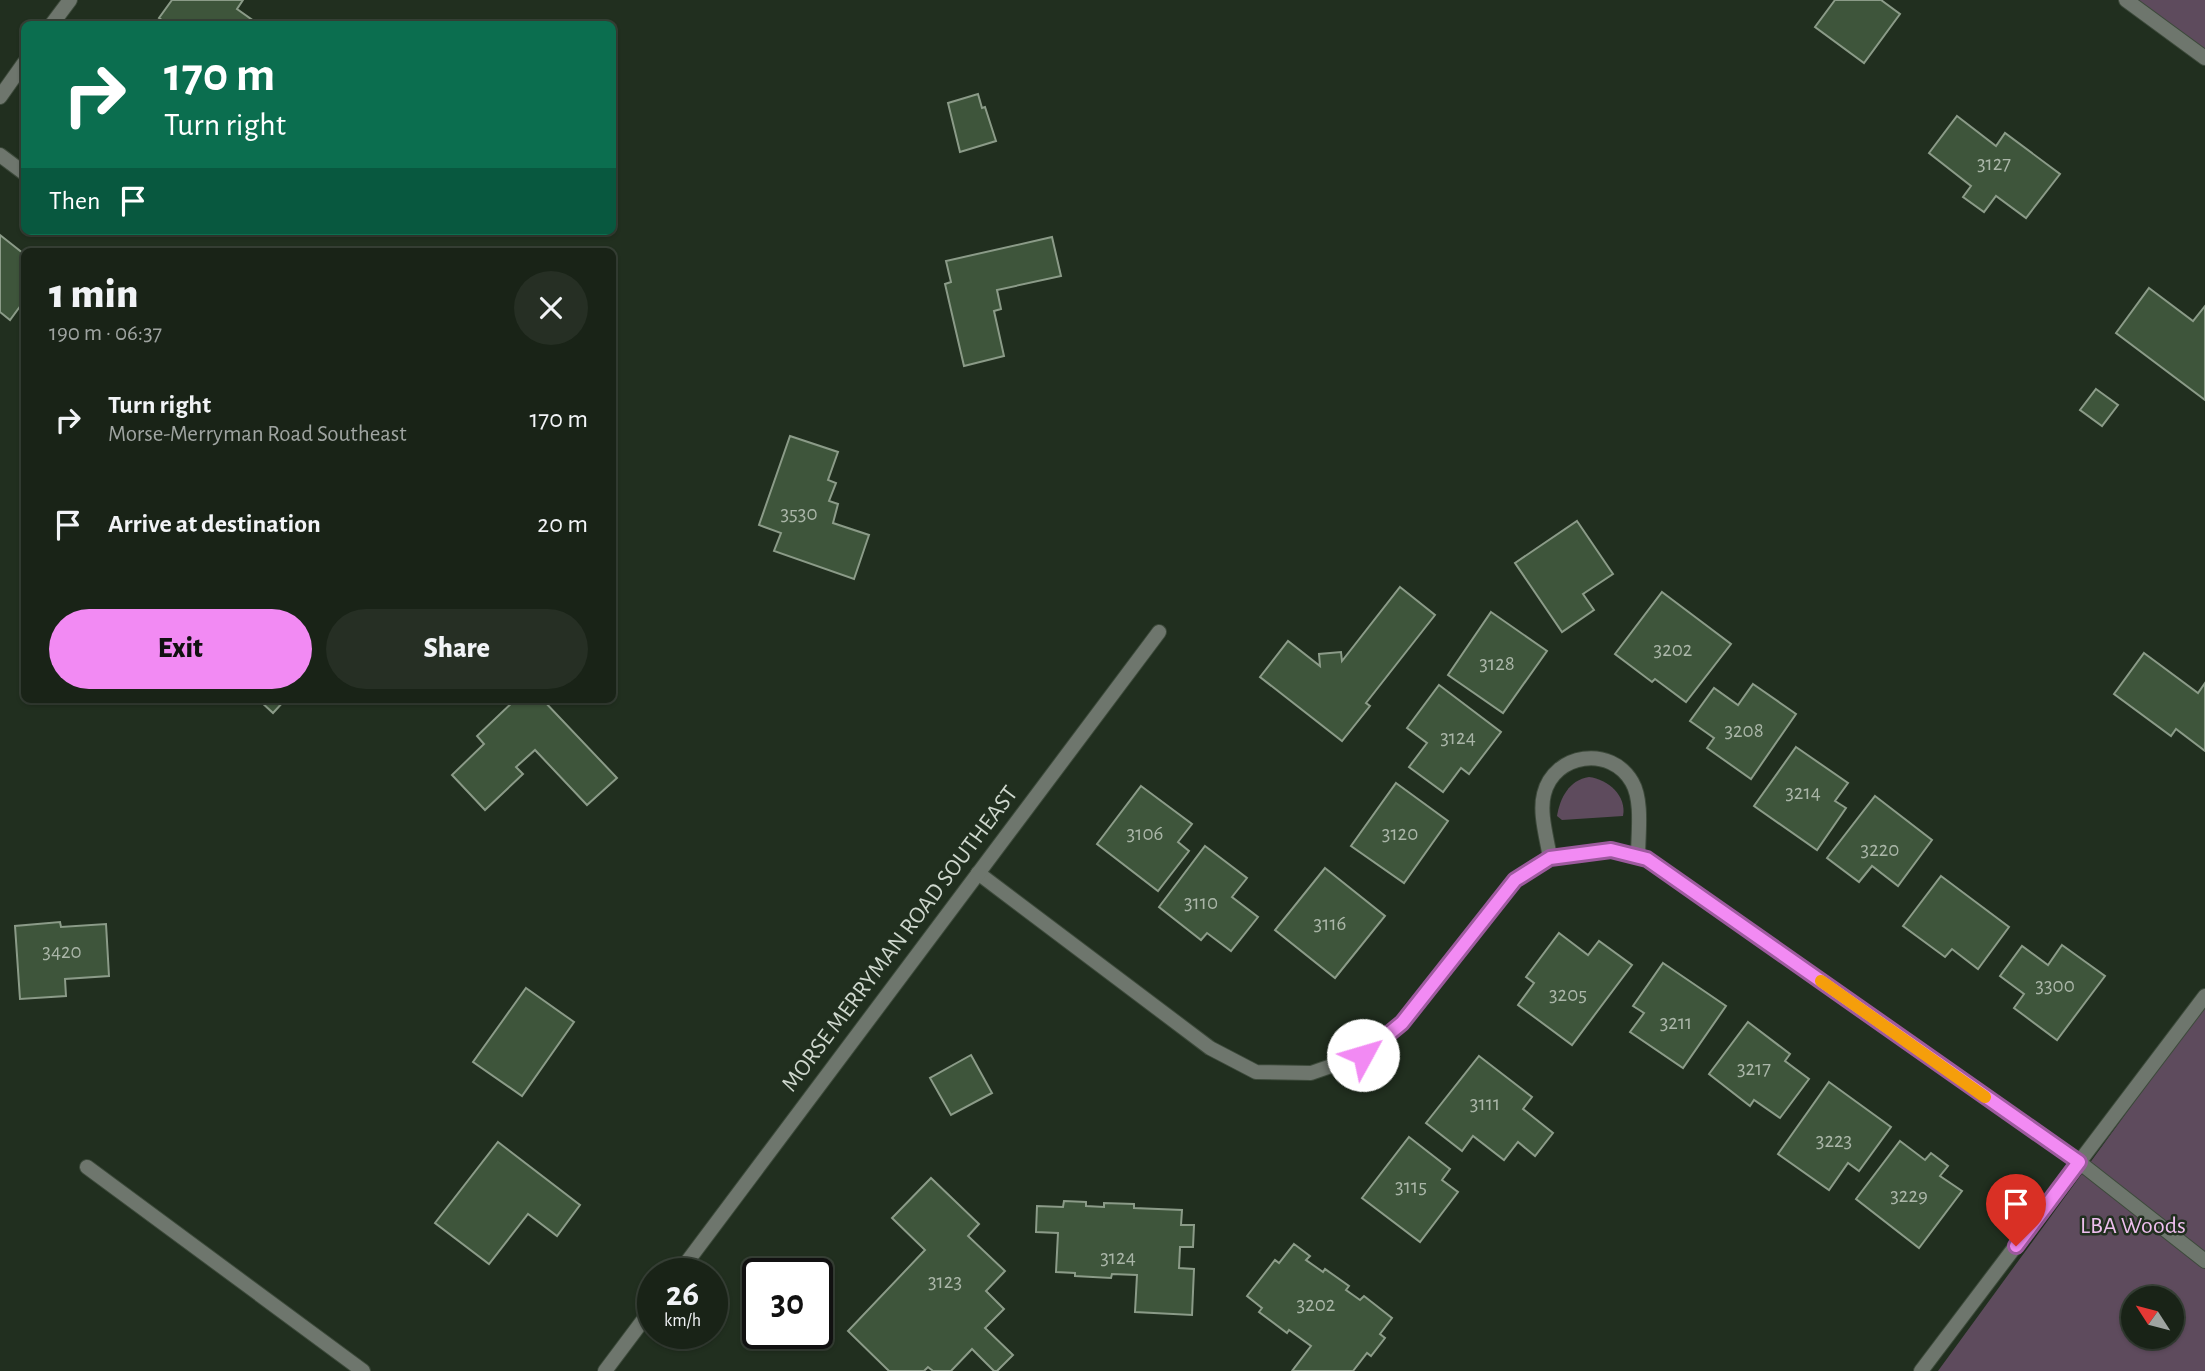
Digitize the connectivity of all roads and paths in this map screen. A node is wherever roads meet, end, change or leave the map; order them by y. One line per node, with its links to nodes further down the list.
1 (70, 0): 3 (street)
2 (2126, 0): 4 (street)
3 (54, 21)
4 (2205, 58)
5 (21, 67): 6 (street)
6 (0, 97)
7 (0, 155): 8 (street)
8 (21, 171)
9 (1159, 632): 12 (street, MORSE MERRYMAN ROAD SOUTHEAST)
10 (1639, 856): 11 (street); 11 (street); 14 (street)
11 (1550, 858): 12 (street)
12 (978, 873): 16 (street, MORSE MERRYMAN ROAD SOUTHEAST)
13 (2205, 996): 14 (street)
14 (2079, 1162): 17 (street); 21 (street)
15 (88, 1167): 19 (street)
16 (690, 1258)
17 (2205, 1261)
18 (637, 1328): 20 (street)
19 (363, 1371)
20 (605, 1371)
21 (1921, 1371)

